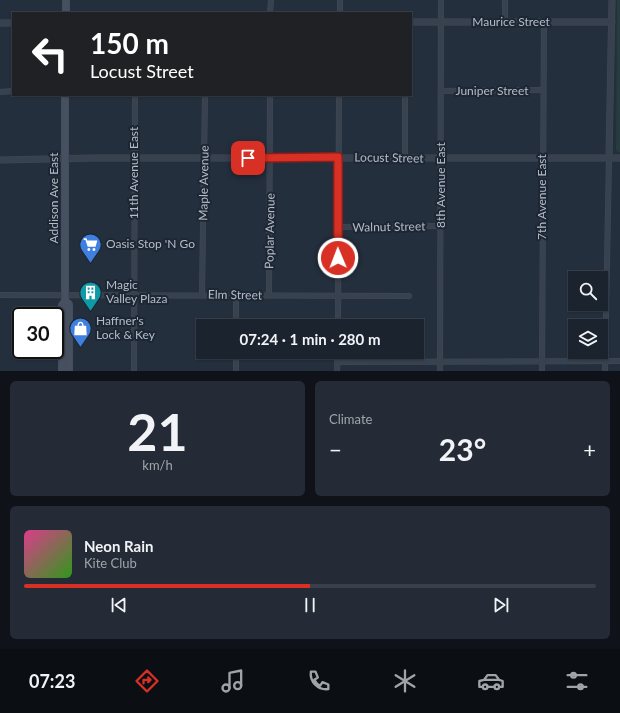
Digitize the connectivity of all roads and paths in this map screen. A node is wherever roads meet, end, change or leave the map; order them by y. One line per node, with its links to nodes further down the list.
1 (66, 0): 7 (main road)
2 (270, 0): 8 (street)
3 (340, 0): 9 (street)
4 (441, 0): 10 (street, 8th Avenue East)
5 (505, 0): 12 (street)
6 (612, 0): 14 (street)
7 (66, 12)
8 (270, 12)
9 (340, 12)
10 (441, 21): 11 (street, Maurice Street); 12 (street, Maurice Street); 19 (street, 8th Avenue East)
11 (412, 22)
12 (505, 22): 13 (street, Maurice Street)
13 (544, 22): 14 (street, Maurice Street); 17 (street, 7th Avenue East)
14 (612, 22): 33 (street)
15 (0, 23): 16 (street)
16 (12, 23)
17 (543, 90): 19 (street, Juniper Street); 36 (street, 7th Avenue East)
18 (12, 91): 20 (street)
19 (441, 91): 35 (street, 8th Avenue East)
20 (0, 92)
21 (65, 96): 29 (main road, Addison Ave East)
22 (135, 96): 30 (street, 11th Avenue East)
23 (205, 96): 31 (street, Maple Avenue)
24 (270, 96): 32 (street, Poplar Avenue)
25 (339, 96): 27 (street)
26 (405, 96): 28 (street)
27 (338, 157): 28 (street, Locust Street); 32 (street, Locust Street); 39 (street)
28 (405, 157): 35 (street, Locust Street)
29 (64, 158): 30 (street, Locust Street); 37 (street, Locust Street); 47 (main road, Addison Ave East)
30 (135, 158): 31 (street, Locust Street); 42 (street, 11th Avenue East)
31 (205, 158): 32 (street, Locust Street); 40 (street, Maple Avenue)
32 (270, 158): 43 (street, Poplar Avenue)
33 (609, 158): 34 (street, Locust Street); 36 (street, Locust Street); 51 (street)
34 (620, 158)
35 (441, 159): 36 (street, Locust Street); 38 (street, 8th Avenue East)
36 (542, 159): 55 (street, 7th Avenue East)
37 (0, 160)
38 (440, 226): 39 (street, Walnut Street); 54 (street, 8th Avenue East)
39 (338, 227): 44 (street)
40 (202, 294): 42 (street, Elm Street); 45 (street, Elm Street)
41 (0, 295): 47 (street, Elm Street)
42 (134, 295): 47 (street, Elm Street); 58 (street, 11th Avenue East)
43 (269, 295): 44 (street, Elm Street); 45 (street, Elm Street)
44 (338, 295): 46 (street, Elm Street); 49 (street)
45 (236, 296): 48 (street)
46 (409, 296)
47 (63, 297): 56 (main road, Addison Ave East); 57 (main road, Addison Ave East)
48 (236, 319)
49 (338, 319)
50 (236, 359): 59 (street)
51 (606, 361): 52 (street); 55 (street); 63 (street)
52 (620, 361)
53 (338, 362): 54 (street); 60 (street)
54 (440, 362): 55 (street); 61 (street, 8th Avenue East)
55 (542, 362): 62 (street, 7th Avenue East)
56 (62, 371)
57 (69, 371)
58 (134, 371)
59 (236, 371)
60 (337, 371)
61 (440, 371)
62 (542, 371)
63 (606, 371)

